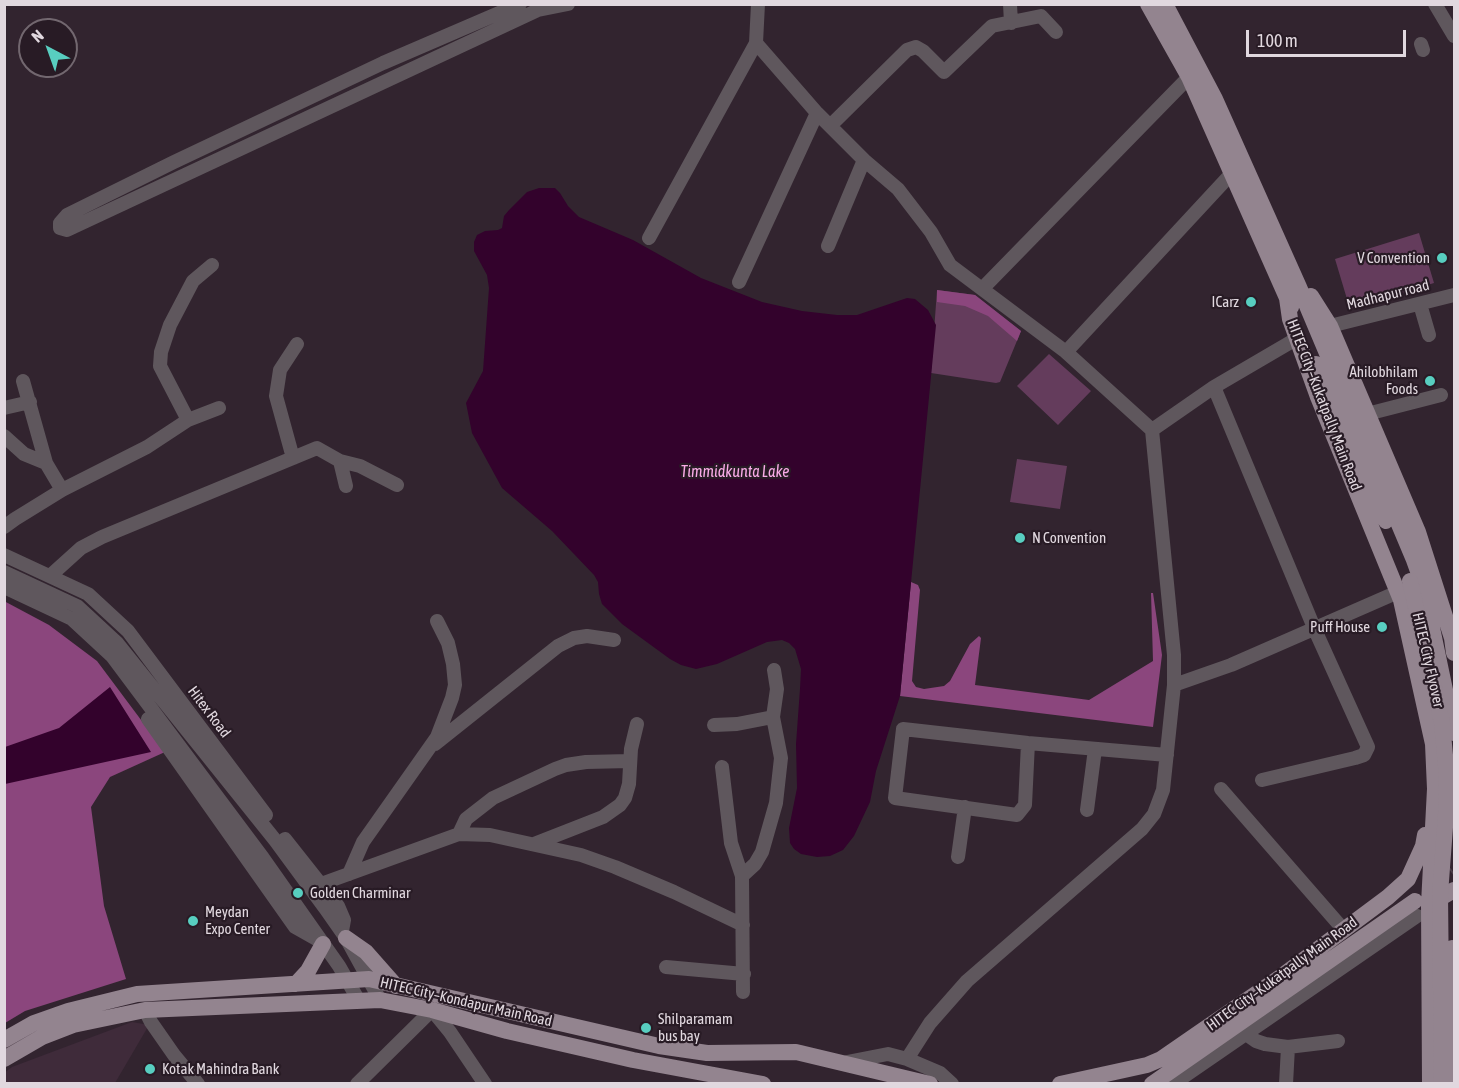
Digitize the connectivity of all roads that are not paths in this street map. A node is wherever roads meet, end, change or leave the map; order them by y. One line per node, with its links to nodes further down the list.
1 (520, 4): 8 (street)
2 (568, 4): 8 (street)
3 (758, 4): 12 (street)
4 (1010, 4): 9 (street)
5 (1149, 4): 13 (main road, HITEC City–Kukatpally Main Road)
6 (1165, 4): 23 (main road, HITEC City–Kukatpally Main Road)
7 (1435, 4): 11 (street)
8 (544, 6)
9 (1011, 23): 10 (street); 15 (street)
10 (1056, 32)
11 (1455, 36)
12 (756, 43): 14 (street); 18 (street)
13 (1189, 77): 17 (main road, HITEC City–Kukatpally Main Road); 22 (street)
14 (817, 113): 15 (street); 21 (street)
15 (830, 126): 16 (street)
16 (864, 160): 19 (street); 22 (street)
17 (1232, 173): 23 (main road, HITEC City–Kukatpally Main Road); 30 (street)
18 (649, 238)
19 (828, 246)
20 (212, 265): 38 (street)
21 (739, 282)
22 (982, 289): 30 (street)
23 (1293, 292): 26 (main road, HITEC City–Kukatpally Main Road); 28 (main road, HITEC City–Kukatpally Main Road); 44 (main road, HITEC City Flyover)
24 (1455, 295): 25 (street, Madhapur road)
25 (1420, 304): 26 (street, Madhapur road); 27 (street)
26 (1330, 326): 37 (main road, HITEC City–Kukatpally Main Road)
27 (1429, 335)
28 (1296, 339): 32 (street); 53 (main road, HITEC City–Kukatpally Main Road)
29 (297, 344): 41 (street)
30 (1066, 352): 39 (street)
31 (23, 381): 34 (street)
32 (1214, 387): 39 (street); 56 (street)
33 (1441, 395): 37 (street)
34 (30, 402): 35 (street); 43 (street)
35 (4, 408)
36 (219, 408): 38 (street)
37 (1367, 414): 58 (main road, HITEC City–Kukatpally Main Road)
38 (188, 420): 47 (street)
39 (1152, 430): 60 (street)
40 (4, 436): 43 (street)
41 (293, 458): 42 (street); 51 (street)
42 (340, 461): 45 (street); 46 (street)
43 (46, 463): 47 (street)
44 (1367, 464): 64 (main road, HITEC City Flyover); 112 (main road, HITEC City Flyover, bridge)
45 (397, 485)
46 (346, 486)
47 (62, 490): 48 (street)
48 (4, 527)
49 (4, 555): 51 (street, Hitex Road)
50 (4, 572): 89 (street, Hitex Road)
51 (50, 576): 84 (street, Hitex Road)
52 (4, 587): 90 (street)
53 (1398, 592): 56 (street); 73 (main road, HITEC City–Kukatpally Main Road)
54 (4, 595): 90 (street)
55 (437, 621): 66 (street)
56 (1315, 630): 60 (street); 71 (street)
57 (614, 640): 66 (street)
58 (1455, 653)
59 (774, 670): 61 (street)
60 (1174, 685): 68 (street)
61 (773, 717): 63 (street); 83 (street)
62 (637, 724): 69 (street)
63 (714, 725)
64 (1455, 733)
65 (1028, 743): 67 (street); 74 (street); 74 (street)
66 (431, 747): 82 (street)
67 (1095, 749): 68 (street); 75 (street)
68 (1167, 755): 109 (street)
69 (630, 761): 76 (street); 78 (street)
70 (722, 767): 83 (street)
71 (1262, 780)
72 (1221, 789): 88 (street)
73 (1435, 789): 81 (main road, HITEC City–Kukatpally Main Road); 88 (main road, HITEC City–Kukatpally Main Road)
74 (965, 807): 80 (street)
75 (1087, 810)
76 (459, 834): 78 (street); 82 (street)
77 (1455, 837): 123 (main road, bridge)
78 (534, 844): 87 (street)
79 (1455, 847): 81 (main road)
80 (958, 858)
81 (1430, 862): 86 (main road, HITEC City–Kukatpally Main Road)
82 (349, 874): 84 (street)
83 (742, 876): 87 (street)
84 (321, 884): 89 (street, Hitex Road)
85 (1455, 890): 86 (main road)
86 (1420, 907): 104 (street); 112 (main road, HITEC City–Kukatpally Main Road); 120 (main road)
87 (743, 925): 92 (street)
88 (1343, 930): 119 (main road, HITEC City–Kukatpally Main Road)
89 (344, 935): 93 (street, Hitex Road); 96 (main road)
90 (323, 943): 94 (street); 95 (main road)
91 (666, 967): 92 (street)
92 (744, 974): 98 (street)
93 (369, 979): 94 (main road, HITEC City–Kondapur Main Road); 96 (main road, HITEC City–Kondapur Main Road); 99 (street, Hitex Road)
94 (348, 981): 95 (main road, HITEC City–Kondapur Main Road); 100 (street)
95 (296, 984): 97 (main road, HITEC City–Kondapur Main Road)
96 (396, 986): 110 (main road, HITEC City–Kondapur Main Road)
97 (206, 990): 101 (main road); 105 (main road, HITEC City–Kondapur Main Road)
98 (743, 992)
99 (380, 1000): 100 (main road, HITEC City–Kondapur Main Road); 103 (main road, HITEC City–Kondapur Main Road)
100 (359, 1001): 101 (main road, HITEC City–Kondapur Main Road)
101 (208, 1007): 102 (main road, HITEC City–Kondapur Main Road)
102 (146, 1010): 108 (main road, HITEC City–Kondapur Main Road); 113 (street)
103 (432, 1010): 114 (street); 115 (street); 116 (main road, HITEC City–Kondapur Main Road)
104 (1246, 1034): 107 (street); 121 (street)
105 (4, 1040)
106 (1338, 1041): 107 (street)
107 (1288, 1047): 122 (street)
108 (4, 1059)
109 (907, 1059): 110 (street); 118 (street)
110 (844, 1063): 111 (main road, HITEC City–Kondapur Main Road)
111 (879, 1078): 117 (main road, HITEC City–Kondapur Main Road)
112 (1432, 1082)
113 (198, 1083)
114 (357, 1083)
115 (485, 1083)
116 (763, 1083)
117 (930, 1083)
118 (952, 1083)
119 (1060, 1083)
120 (1152, 1083)
121 (1173, 1083)
122 (1286, 1083)
123 (1454, 1083)

